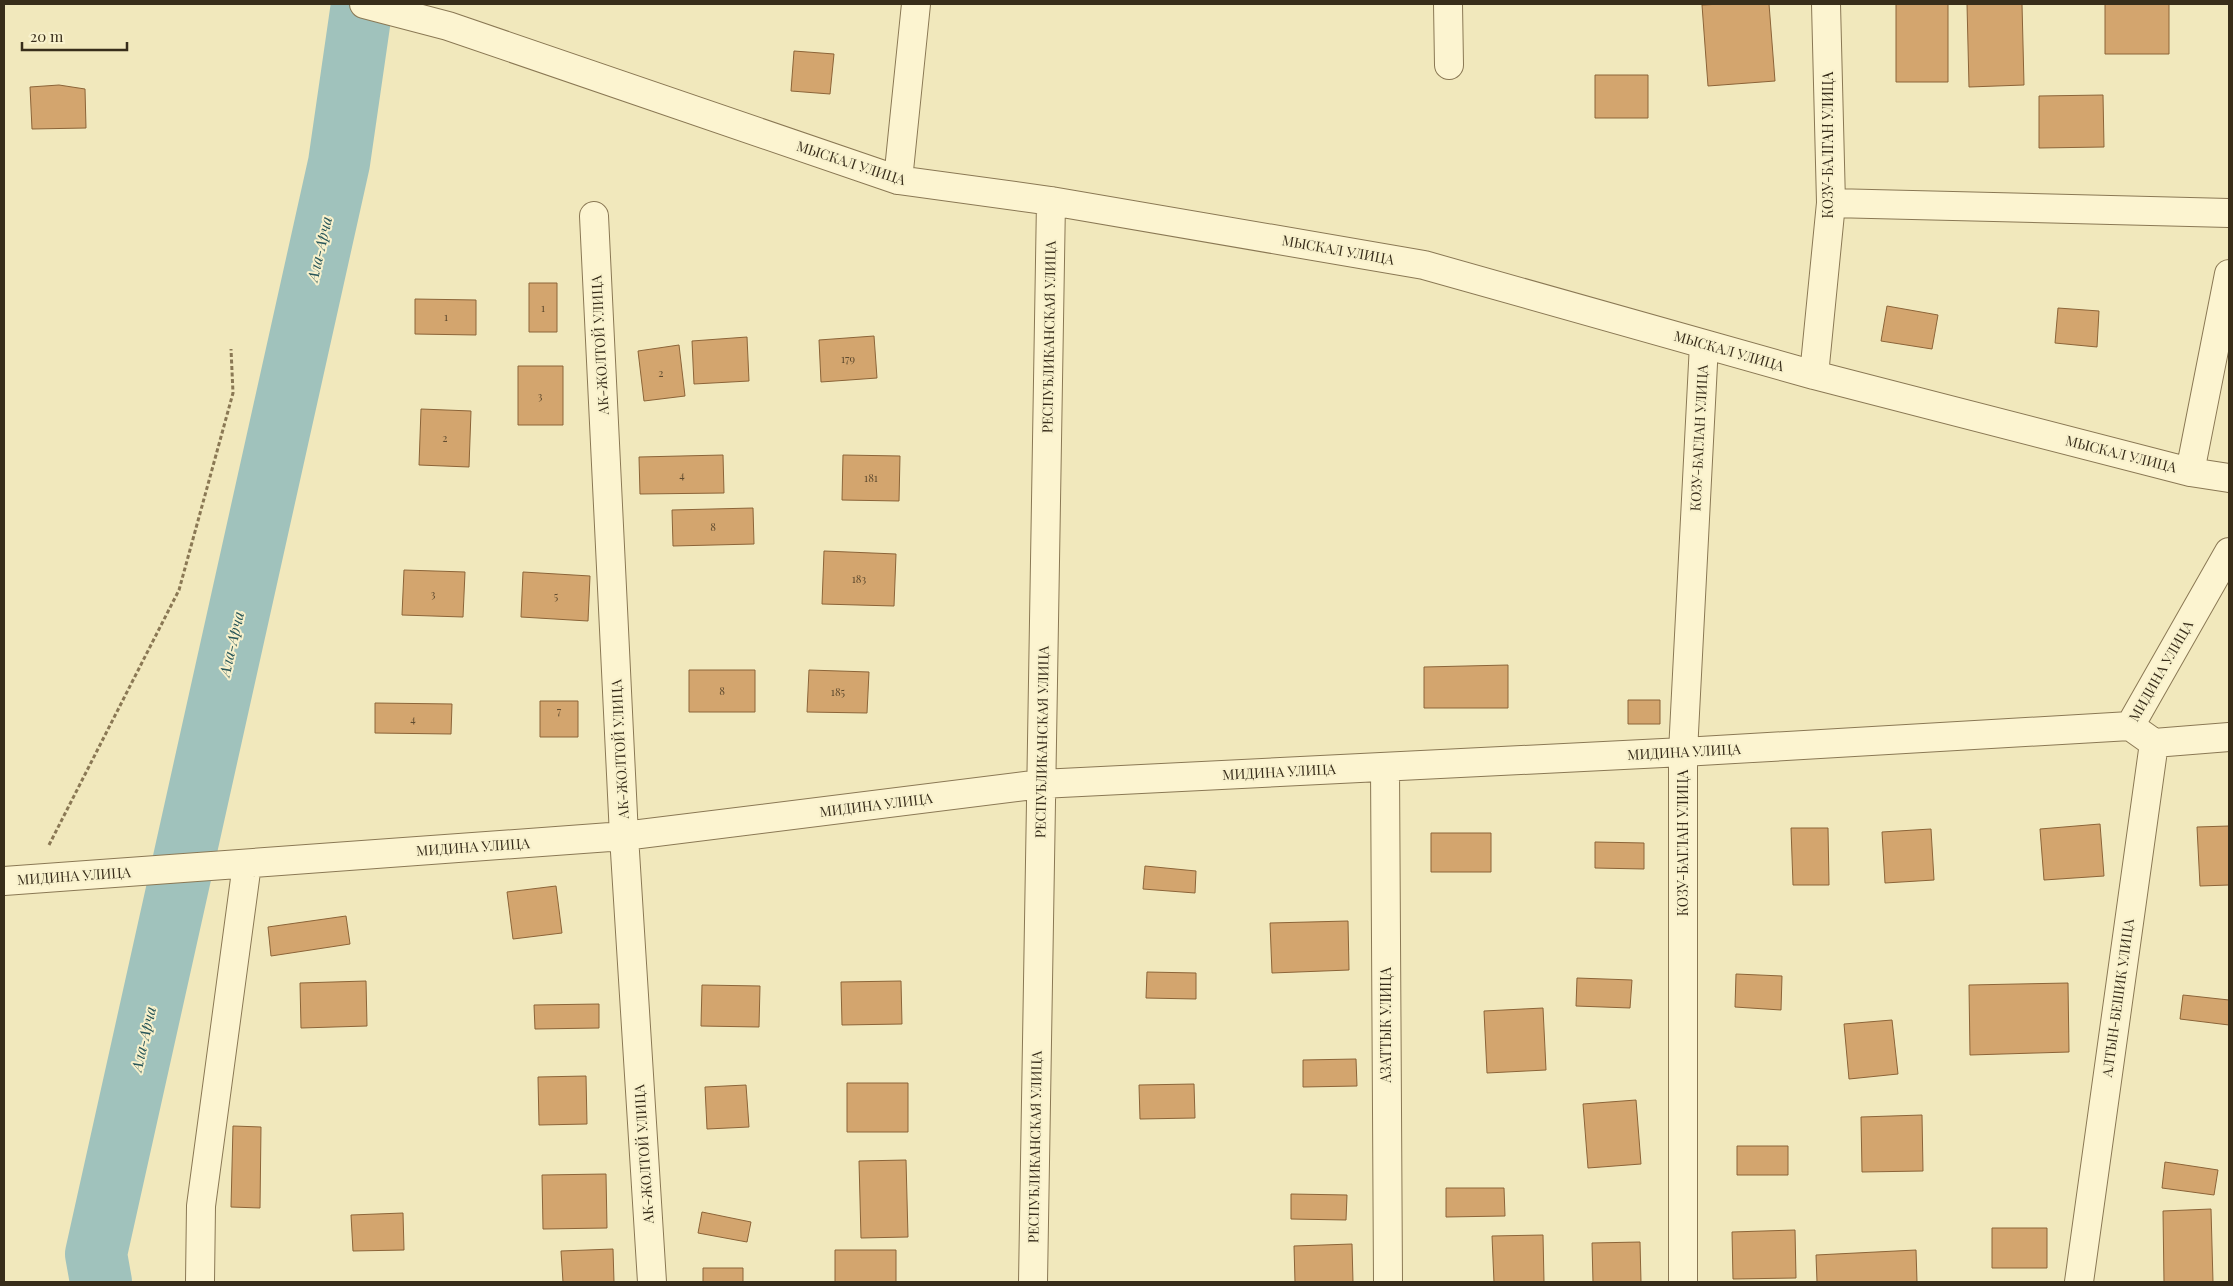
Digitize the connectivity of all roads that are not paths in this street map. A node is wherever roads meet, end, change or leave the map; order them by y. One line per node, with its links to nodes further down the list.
1 (364, 4): 6 (street, МЫСКАЛ УЛИЦА)
2 (916, 4): 6 (street)
3 (1448, 4): 5 (street)
4 (1826, 4): 8 (street, КОЗУ-БАЛГАН УЛИЦА)
5 (1448, 65)
6 (898, 180): 7 (street, МЫСКАЛ УЛИЦА)
7 (1051, 201): 12 (street, МЫСКАЛ УЛИЦА); 22 (street, РЕСПУБЛИКАНСКАЯ УЛИЦА)
8 (1831, 203): 9 (street); 13 (street, КОЗУ-БАЛГАН УЛИЦА)
9 (2229, 213)
10 (594, 216): 23 (street, АК-ЖОЛТОЙ УЛИЦА)
11 (2229, 274): 14 (street)
12 (1704, 344): 13 (street, МЫСКАЛ УЛИЦА); 20 (street, КОЗУ-БАГЛАН УЛИЦА)
13 (1814, 375): 14 (street, МЫСКАЛ УЛИЦА)
14 (2190, 472): 15 (street, МЫСКАЛ УЛИЦА)
15 (2229, 478)
16 (2229, 552): 17 (street, МИДИНА УЛИЦА)
17 (2130, 726): 19 (street); 20 (street, МИДИНА УЛИЦА)
18 (2229, 737): 19 (street)
19 (2154, 743): 31 (street, АЛТЫН-БЕШИК УЛИЦА)
20 (1683, 752): 21 (street, МИДИНА УЛИЦА); 30 (street, КОЗУ-БАГЛАН УЛИЦА)
21 (1385, 767): 22 (street, МИДИНА УЛИЦА); 29 (street, АЗАТТЫК УЛИЦА)
22 (1041, 784): 23 (street, МИДИНА УЛИЦА); 28 (street, РЕСПУБЛИКАНСКАЯ УЛИЦА)
23 (624, 836): 24 (street, МИДИНА УЛИЦА); 27 (street, АК-ЖОЛТОЙ УЛИЦА)
24 (239, 864): 25 (street, МИДИНА УЛИЦА); 26 (street)
25 (4, 881)
26 (200, 1282)
27 (652, 1282)
28 (1033, 1282)
29 (1388, 1282)
30 (1683, 1282)
31 (2079, 1282)

